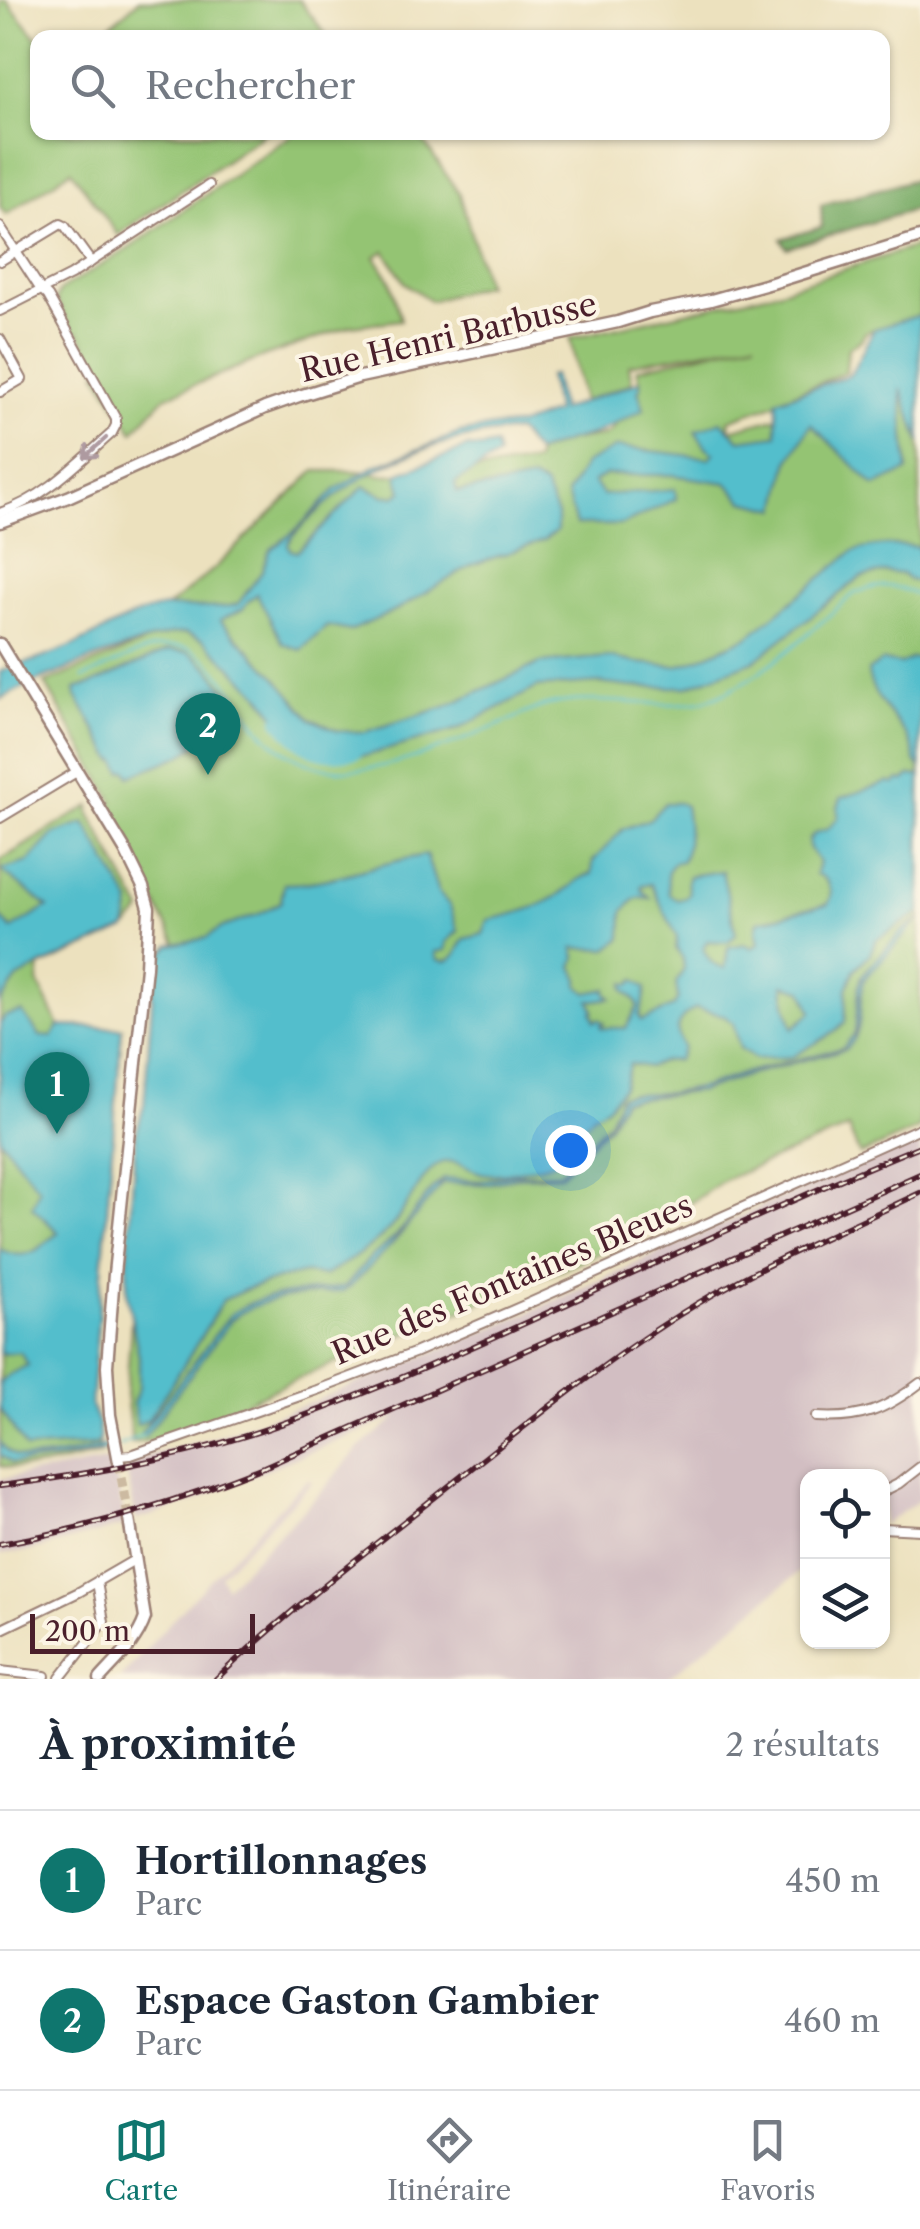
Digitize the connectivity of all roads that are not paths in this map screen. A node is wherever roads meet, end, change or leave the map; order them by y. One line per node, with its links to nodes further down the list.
1 (209, 186): 6 (street)
2 (0, 228): 4 (street)
3 (920, 237): 12 (street, Rue Henri Barbusse)
4 (15, 252): 5 (street); 6 (street); 7 (street)
5 (0, 261)
6 (91, 262): 7 (street)
7 (42, 289): 8 (street); 11 (street, one-way to 11)
8 (0, 310)
9 (0, 338): 10 (street)
10 (0, 392)
11 (0, 513)
12 (0, 522)
13 (0, 644): 14 (street)
14 (78, 771): 15 (street); 19 (street)
15 (0, 818)
16 (920, 1128): 19 (street, Rue des Fontaines Bleues)
17 (920, 1383): 18 (street)
18 (816, 1417)
19 (118, 1459)
20 (920, 1468): 21 (street)
21 (890, 1488)
22 (129, 1519): 25 (street)
23 (890, 1528): 24 (street)
24 (920, 1530)
25 (136, 1560): 26 (street); 31 (street)
26 (97, 1582): 27 (street); 30 (street)
27 (0, 1630)
28 (0, 1671): 29 (street)
29 (44, 1678): 30 (street)
30 (60, 1679)
31 (100, 1679)

